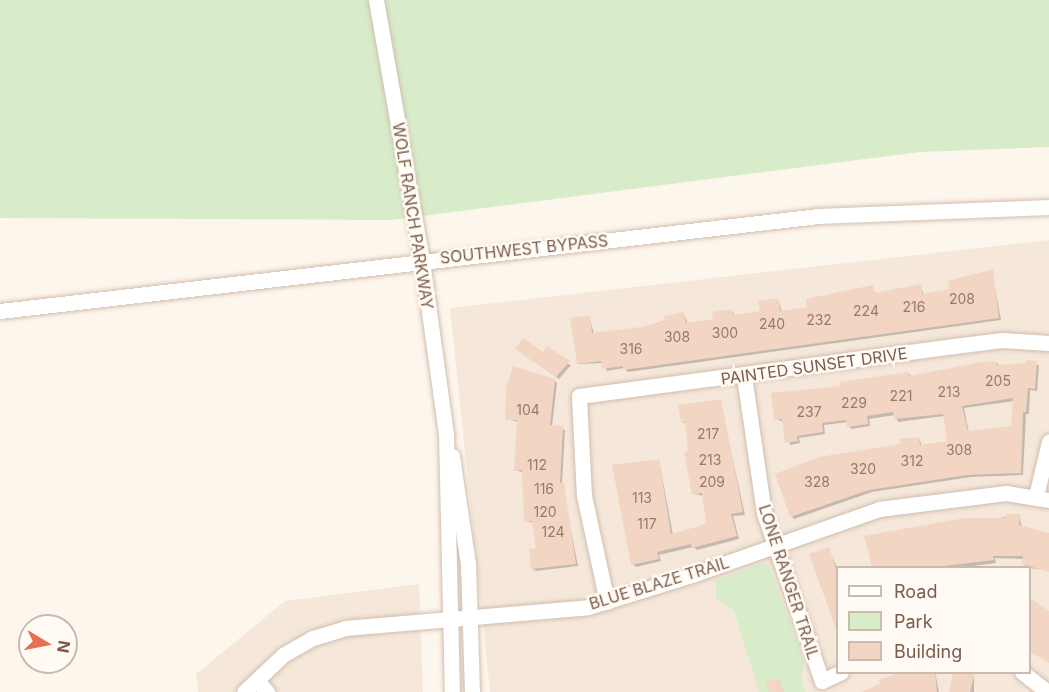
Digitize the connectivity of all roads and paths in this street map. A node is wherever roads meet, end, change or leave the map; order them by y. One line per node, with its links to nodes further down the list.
1 (376, 0): 3 (street, WOLF RANCH PARKWAY)
2 (1049, 207): 3 (street, SOUTHWEST BYPASS)
3 (422, 261): 4 (street, SOUTHWEST BYPASS); 7 (street, WOLF RANCH PARKWAY)
4 (0, 311)
5 (1049, 343): 6 (street, PAINTED SUNSET DRIVE)
6 (744, 376): 10 (street, LONE RANGER TRAIL); 11 (street, PAINTED SUNSET DRIVE)
7 (446, 433): 12 (street, WOLF RANCH PARKWAY); 13 (street, WOLF RANCH PARKWAY)
8 (1049, 442): 9 (street)
9 (1042, 498): 10 (street, BLUE BLAZE TRAIL)
10 (776, 545): 11 (street, BLUE BLAZE TRAIL); 14 (street, LONE RANGER TRAIL)
11 (607, 602): 13 (street, BLUE BLAZE TRAIL)
12 (451, 618): 13 (street, BLUE BLAZE TRAIL); 16 (street, BLUE BLAZE TRAIL); 18 (street, WOLF RANCH PARKWAY)
13 (471, 618): 19 (street, WOLF RANCH PARKWAY)
14 (837, 674)
15 (1025, 674): 20 (street)
16 (262, 686): 17 (street, BLUE BLAZE TRAIL)
17 (244, 692)
18 (452, 692)
19 (472, 692)
20 (1048, 692)

